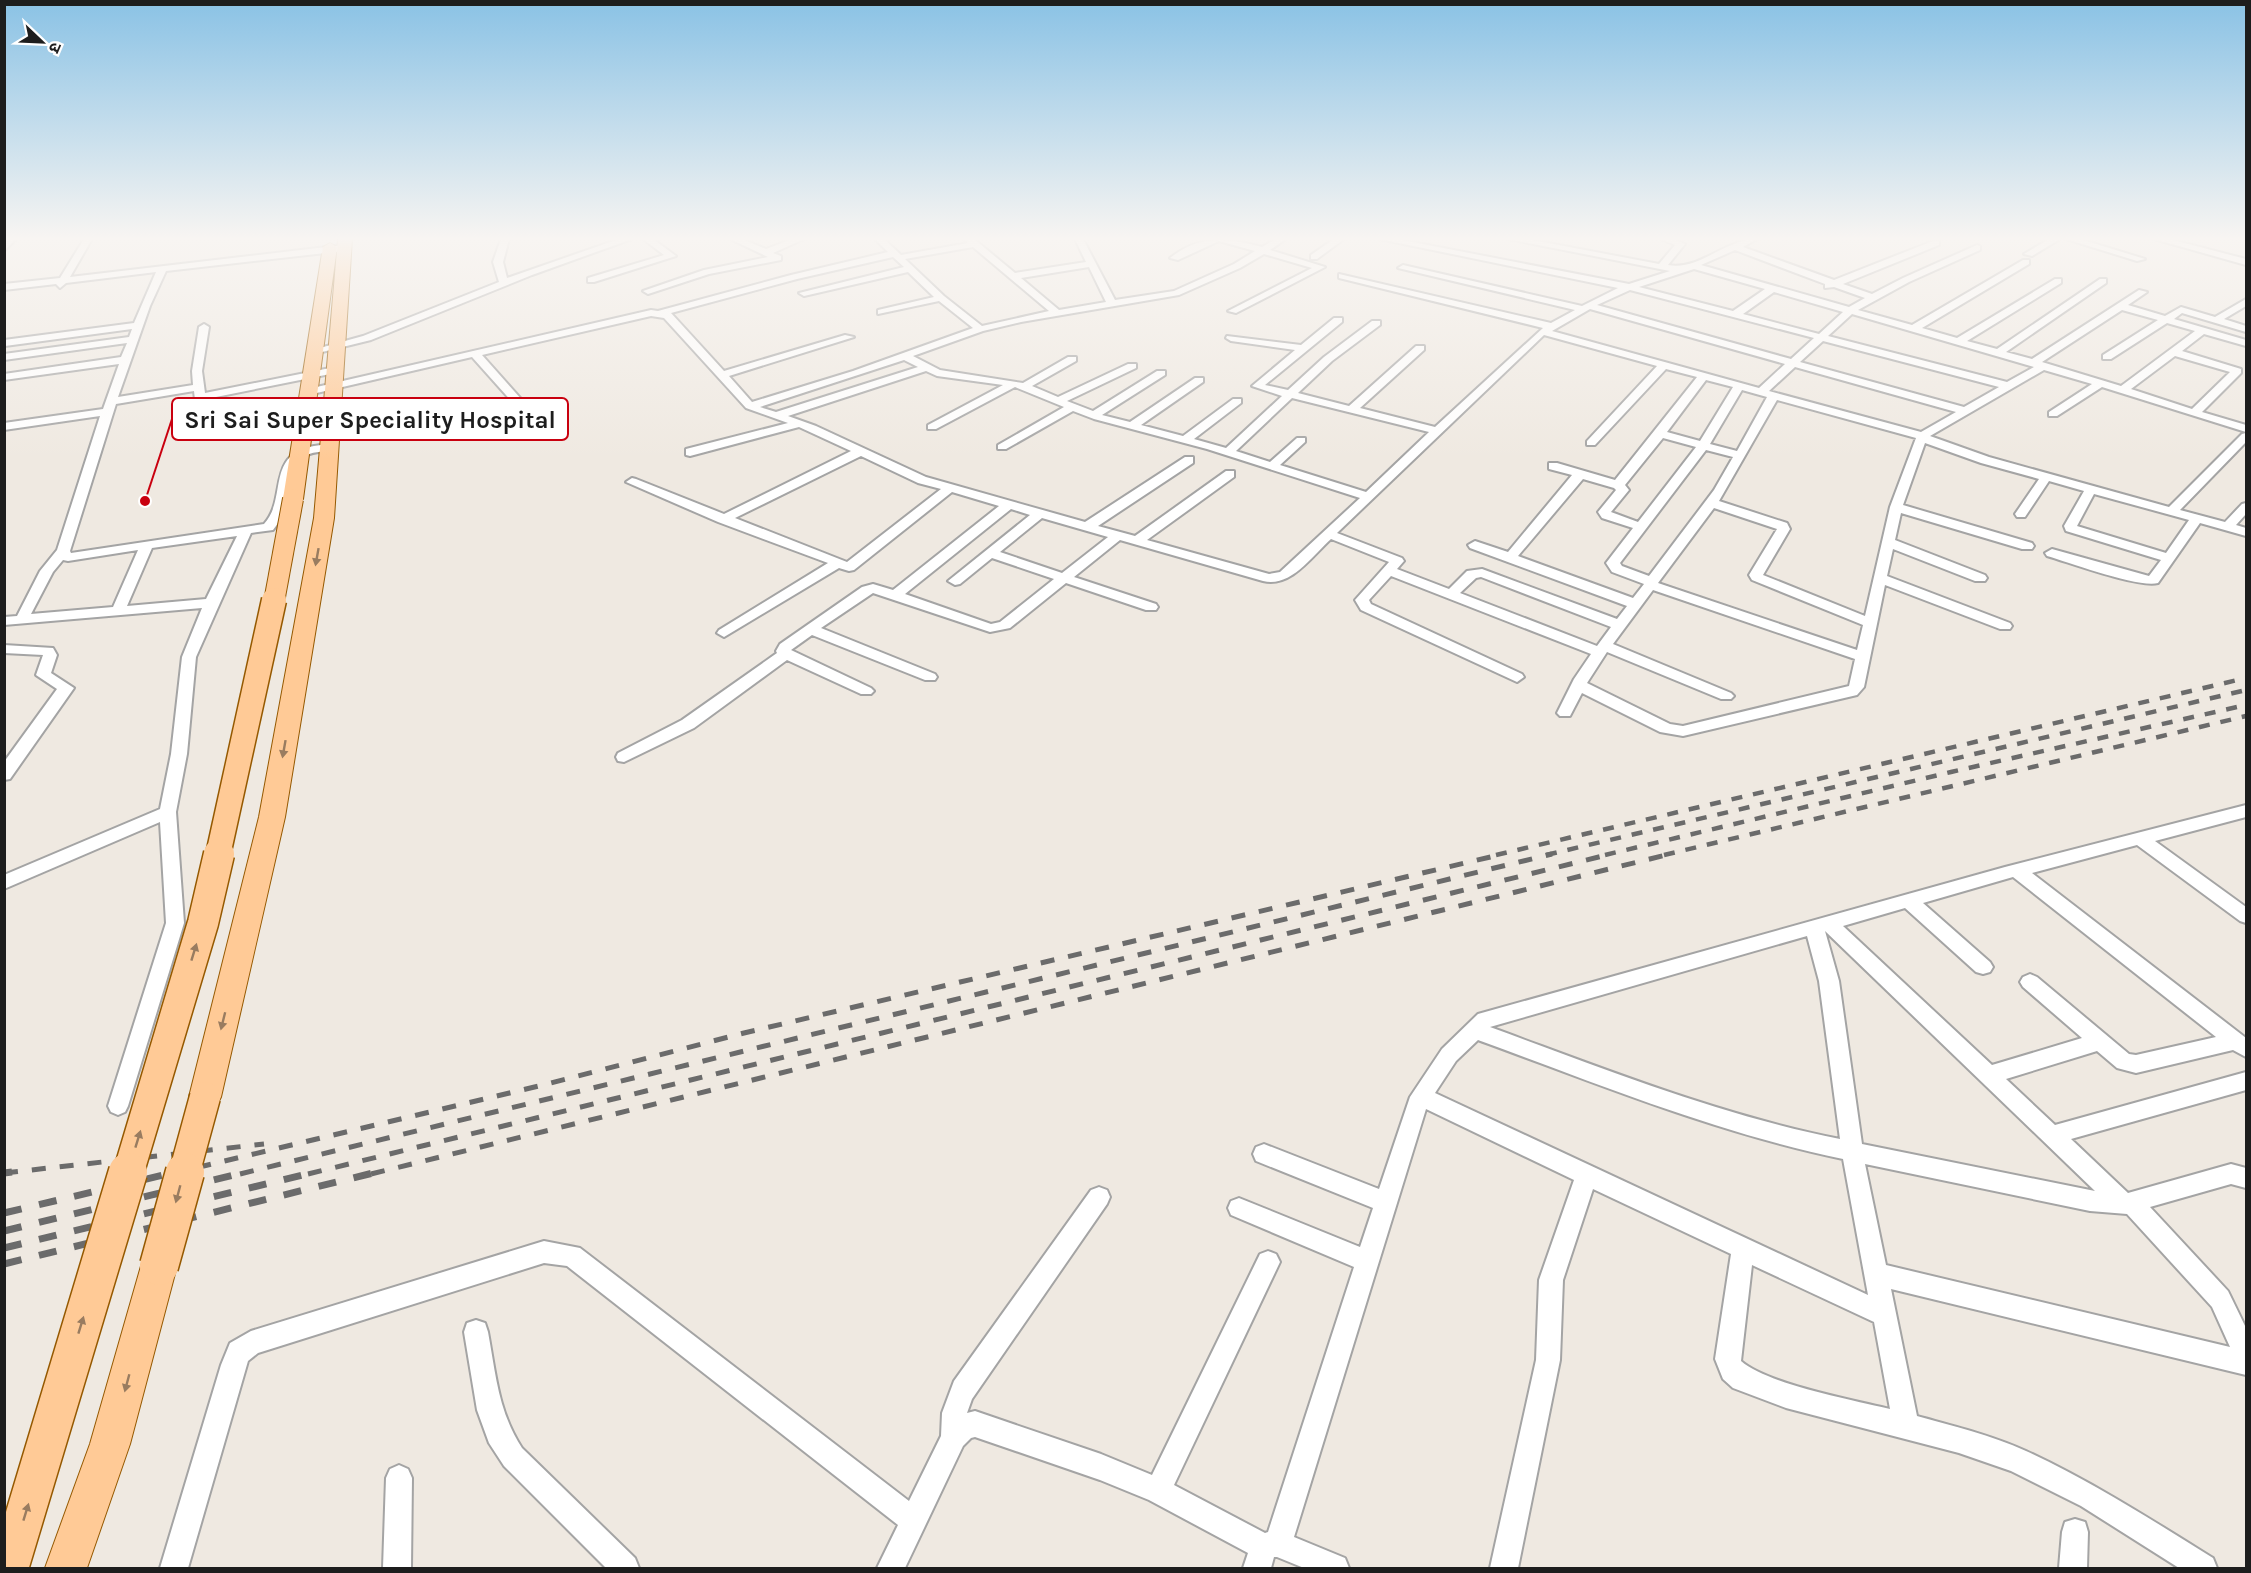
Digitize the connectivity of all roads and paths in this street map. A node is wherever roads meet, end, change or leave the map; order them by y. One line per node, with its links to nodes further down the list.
1 (143, 312): 28 (street)
2 (323, 312): 46 (main road)
3 (337, 312): 43 (main road)
4 (432, 312): 43 (street)
5 (959, 312): 31 (street)
6 (1060, 312): 22 (street)
7 (1484, 312): 32 (street)
8 (1578, 312): 32 (street)
9 (1607, 312): 55 (street)
10 (1730, 312): 23 (street)
11 (1848, 312): 36 (street)
12 (1859, 312): 30 (street)
13 (1939, 312): 30 (street)
14 (2007, 312): 40 (street)
15 (2058, 312): 48 (street)
16 (2111, 312): 57 (street)
17 (2142, 312): 24 (street)
18 (2176, 312): 24 (street)
19 (2189, 312): 26 (street)
20 (2229, 312): 26 (street)
21 (661, 313): 49 (street); 62 (street)
22 (1056, 313): 31 (street)
23 (1736, 314): 36 (street)
24 (2164, 319): 34 (street); 52 (street)
25 (1338, 320): 44 (street)
26 (2216, 320): 33 (street)
27 (1376, 323): 75 (street)
28 (138, 325): 39 (street); 42 (street)
29 (204, 327): 72 (street)
30 (1913, 328): 40 (street)
31 (980, 329): 50 (street)
32 (1549, 329): 56 (street); 94 (street)
33 (2247, 329)
34 (2203, 330): 41 (street); 47 (street)
35 (9, 331): 42 (street)
36 (1822, 336): 55 (street); 70 (street)
37 (849, 337): 62 (street)
38 (1231, 338): 44 (street)
39 (133, 339): 51 (street); 54 (street)
40 (1958, 342): 48 (street)
41 (2247, 342)
42 (5, 343)
43 (337, 347): 46 (street); 65 (main road)
44 (1301, 348): 75 (street)
45 (1420, 348): 81 (street)
46 (314, 351): 61 (main road)
47 (2174, 352): 71 (street); 83 (street)
48 (1998, 353): 57 (street)
49 (474, 354): 65 (street); 88 (street)
50 (905, 356): 59 (street); 78 (street)
51 (4, 357)
52 (2107, 357)
53 (1072, 359): 68 (street)
54 (125, 360): 64 (street); 79 (street)
55 (1794, 362): 74 (street); 82 (street)
56 (1664, 365): 63 (street); 100 (street)
57 (2038, 365): 67 (street); 70 (street)
58 (1132, 366): 76 (street)
59 (926, 368): 68 (street); 86 (street)
60 (1161, 373): 85 (street)
61 (311, 375): 65 (street); 72 (street); 73 (main road)
62 (722, 375): 78 (street)
63 (1704, 376): 69 (street); 95 (street)
64 (4, 377)
65 (334, 378): 73 (street); 102 (main road)
66 (1199, 380): 90 (street)
67 (2102, 383): 71 (street); 84 (street)
68 (1018, 385): 76 (street); 92 (street)
69 (1739, 386): 74 (street); 101 (street)
70 (2008, 386): 82 (street)
71 (2123, 390): 83 (street)
72 (200, 392): 79 (street); 87 (street)
73 (308, 392): 107 (main road)
74 (1768, 394): 97 (street); 108 (street)
75 (1289, 395): 81 (street); 106 (street)
76 (1058, 401): 80 (street)
77 (1237, 401): 98 (street)
78 (750, 406): 86 (street)
79 (107, 407): 91 (street); 141 (street)
80 (1072, 407): 85 (street); 103 (street)
81 (1351, 410): 94 (street)
82 (1965, 411): 97 (street)
83 (2194, 412): 93 (street)
84 (2053, 414)
85 (1094, 415): 90 (street)
86 (776, 416): 89 (street)
87 (203, 417)
88 (534, 420)
89 (799, 424): 104 (street); 105 (street)
90 (1132, 426): 98 (street)
91 (4, 427)
92 (932, 427)
93 (2247, 429)
94 (1437, 431): 119 (street)
95 (1660, 434): 101 (street); 116 (street)
96 (2247, 436): 124 (street)
97 (1922, 437): 114 (street); 122 (street)
98 (1185, 440): 106 (street)
99 (1301, 440): 110 (street)
100 (1591, 443)
101 (1703, 446): 108 (street); 131 (street)
102 (330, 447): 107 (street); 220 (main road, one-way to 220, bridge)
103 (1002, 447)
104 (861, 451): 117 (street); 128 (street)
105 (690, 452)
106 (1228, 452): 110 (street)
107 (301, 453): 132 (street); 219 (main road, one-way to 107, bridge)
108 (1740, 455): 120 (street)
109 (1189, 460): 130 (street)
110 (1272, 466): 119 (street)
111 (1553, 466): 113 (street)
112 (1230, 474): 136 (street)
113 (1581, 474): 116 (street); 144 (street)
114 (2046, 477): 118 (street); 126 (street)
115 (632, 482): 128 (street)
116 (1618, 485): 131 (street)
117 (950, 488): 121 (street); 146 (street)
118 (2091, 489): 124 (street); 145 (street)
119 (1367, 496): 134 (street)
120 (1711, 503): 152 (street); 159 (street)
121 (1008, 505): 125 (street); 154 (street)
122 (1896, 507): 137 (street); 139 (street)
123 (2246, 508): 129 (street)
124 (2172, 511): 127 (street)
125 (1038, 514): 130 (street); 142 (street)
126 (2021, 514)
127 (2197, 518): 129 (street); 145 (street)
128 (723, 519): 146 (street)
129 (2228, 526): 133 (street)
130 (1087, 527): 135 (street)
131 (1641, 527): 152 (street)
132 (246, 532): 140 (street); 155 (street)
133 (2247, 532)
134 (1327, 533): 136 (street); 147 (street)
135 (1118, 535): 136 (street); 148 (street)
136 (1138, 540)
137 (1888, 542): 149 (street); 150 (street)
138 (1475, 545): 144 (street)
139 (2027, 546)
140 (146, 547): 141 (street); 158 (street)
141 (63, 551): 160 (street)
142 (990, 553): 148 (street); 151 (street)
143 (2052, 553): 145 (street)
144 (1510, 558): 156 (street)
145 (2169, 558)
146 (836, 564): 164 (street)
147 (1390, 571): 153 (street); 170 (street)
148 (1064, 578): 154 (street); 157 (street)
149 (1880, 578): 159 (street); 162 (street)
150 (1980, 578)
151 (955, 581)
152 (1651, 584): 156 (street); 168 (street)
153 (1451, 594): 161 (street); 166 (street)
154 (895, 595): 163 (street)
155 (212, 603): 158 (street); 178 (street)
156 (1636, 604): 161 (street)
157 (1151, 607)
158 (118, 611): 160 (street)
159 (1870, 623): 168 (street)
160 (12, 625)
161 (1620, 625): 166 (street)
162 (2005, 626)
163 (810, 629): 167 (street); 169 (street)
164 (724, 633)
165 (4, 649): 176 (street)
166 (1602, 649): 171 (street); 173 (street)
167 (786, 654): 172 (street); 175 (street)
168 (1862, 657): 171 (street)
169 (930, 677)
170 (1517, 677)
171 (1578, 685): 174 (street)
172 (866, 691)
173 (1726, 696)
174 (1564, 713)
175 (624, 757)
176 (4, 776)
177 (2247, 811): 179 (street)
178 (168, 812): 181 (street); 193 (street)
179 (2139, 838): 180 (street); 183 (street)
180 (2016, 870): 182 (street); 189 (street)
181 (4, 883)
182 (1908, 900): 184 (street); 185 (street)
183 (2242, 908)
184 (1821, 925): 187 (street); 190 (street); 195 (street)
185 (1983, 967)
186 (2030, 982): 188 (street)
187 (1474, 1030): 192 (street); 195 (street)
188 (2098, 1042): 189 (street); 190 (street)
189 (2241, 1045)
190 (1989, 1075): 194 (street)
191 (2247, 1081): 194 (street)
192 (1422, 1097): 197 (street); 200 (street)
193 (118, 1107)
194 (2052, 1135): 201 (street)
195 (1852, 1152): 201 (street); 206 (street)
196 (1264, 1154): 200 (street)
197 (1587, 1174): 203 (street); 225 (street)
198 (2247, 1178): 201 (street)
199 (1099, 1197): 212 (street)
200 (1385, 1202): 204 (street)
201 (2127, 1203): 209 (street)
202 (1239, 1208): 204 (street)
203 (1743, 1248): 207 (street); 211 (street)
204 (1366, 1261): 217 (street)
205 (1268, 1262): 214 (street)
206 (1876, 1274): 207 (street); 210 (street)
207 (1884, 1315): 211 (street)
208 (476, 1332): 218 (street)
209 (2247, 1353)
210 (2247, 1363)
211 (1906, 1427): 227 (street)
212 (954, 1437): 214 (street); 215 (street)
213 (399, 1478): 222 (street)
214 (1158, 1491): 217 (street)
215 (914, 1521): 221 (street); 223 (street)
216 (2075, 1532): 226 (street)
217 (1266, 1553): 224 (street)
218 (615, 1566)
219 (9, 1569)
220 (66, 1569)
221 (174, 1569)
222 (397, 1569)
223 (891, 1569)
224 (1335, 1569)
225 (1504, 1569)
226 (2073, 1569)
227 (2203, 1569)

